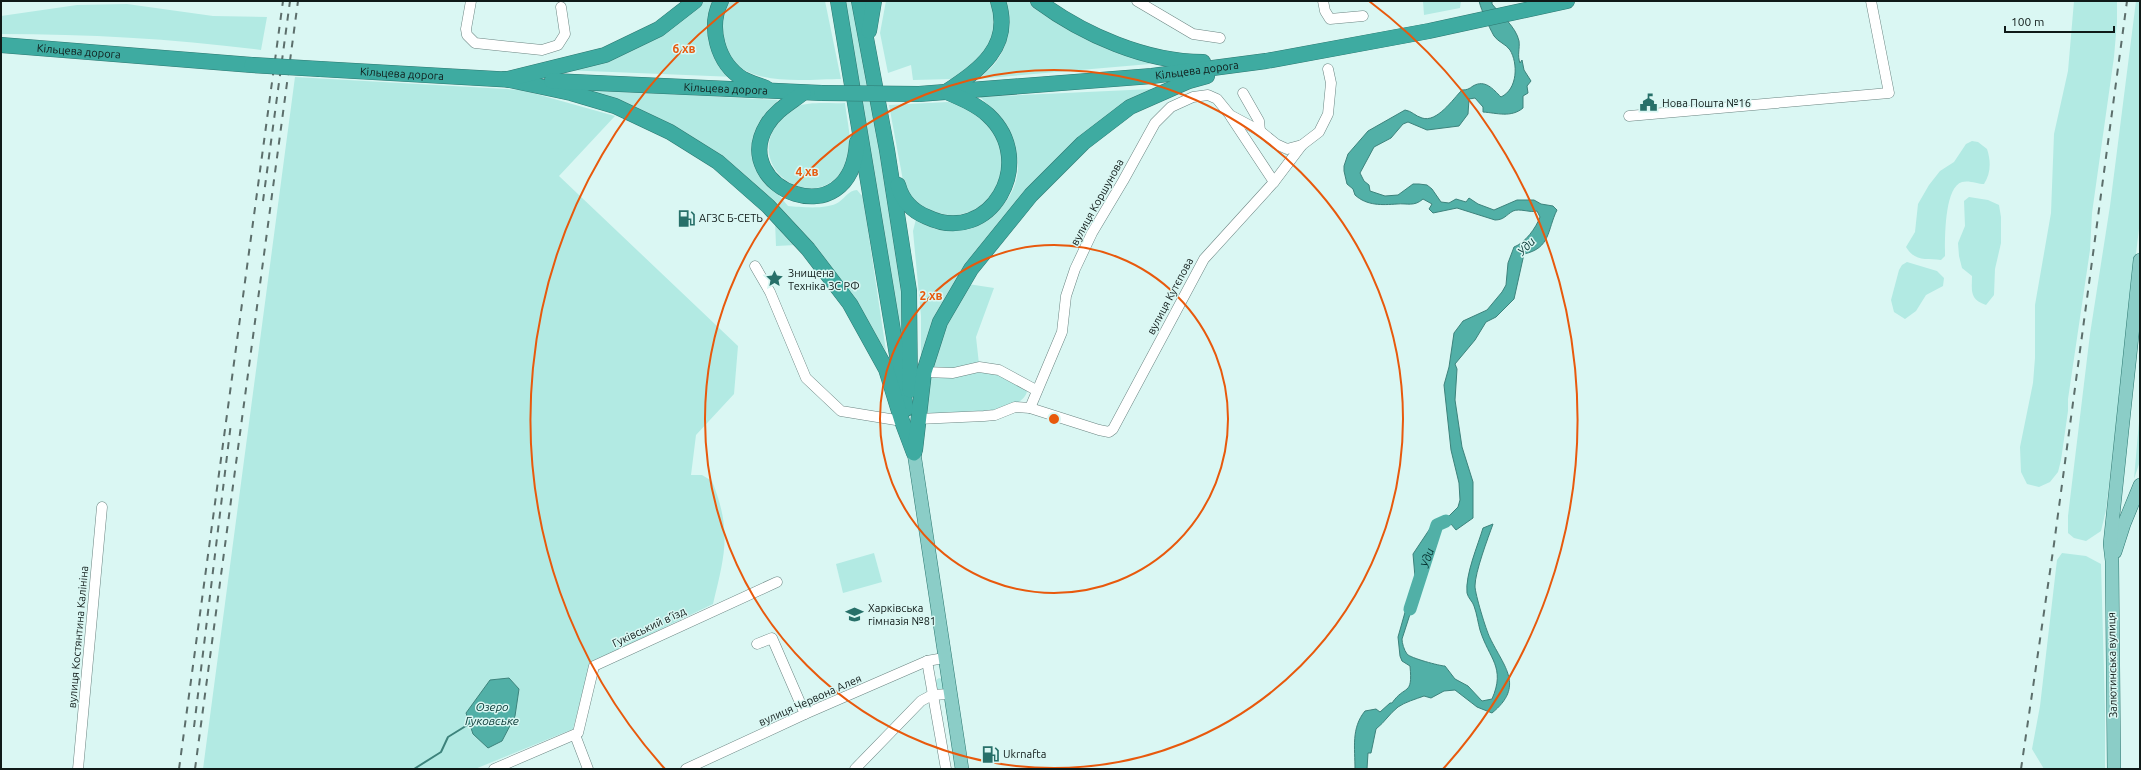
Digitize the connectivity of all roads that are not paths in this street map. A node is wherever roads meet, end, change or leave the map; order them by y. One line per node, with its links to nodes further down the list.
1 (471, 1): 13 (street)
2 (695, 1): 20 (highway)
3 (721, 1): 21 (highway)
4 (859, 1): 16 (highway)
5 (874, 1): 16 (highway)
6 (998, 1): 22 (highway)
7 (1038, 1): 18 (highway)
8 (1137, 1): 15 (street)
9 (1323, 1): 14 (street)
10 (1567, 1): 18 (highway, Кільцева дорога)
11 (1870, 1): 26 (street)
12 (837, 4): 27 (highway)
13 (561, 7)
14 (1362, 16)
15 (1220, 38)
16 (868, 42): 30 (highway)
17 (1, 45): 20 (highway, Кільцева дорога, bridge)
18 (1266, 61): 22 (highway, Кільцева дорога); 34 (highway)
19 (1328, 69): 29 (street, вулиця Кутєпова)
20 (505, 79): 21 (highway, Кільцева дорога); 37 (highway)
21 (776, 92): 23 (highway, Кільцева дорога)
22 (946, 92): 23 (highway, Кільцева дорога, bridge); 30 (highway)
23 (803, 93): 27 (highway)
24 (1243, 93): 28 (street)
25 (1230, 115): 28 (street); 31 (street); 35 (street, вулиця Коршунова)
26 (1629, 116)
27 (858, 117): 37 (highway)
28 (1260, 131): 29 (street)
29 (1302, 145): 31 (street, вулиця Кутєпова)
30 (888, 150): 37 (highway)
31 (1274, 182): 36 (street, вулиця Кутєпова)
32 (2140, 260): 41 (main road)
33 (755, 266): 37 (street)
34 (924, 372): 35 (street); 37 (highway)
35 (1036, 390): 36 (street, вулиця Коршунова)
36 (1030, 408): 37 (street)
37 (910, 424): 38 (highway)
38 (914, 453): 44 (main road)
39 (2140, 485): 41 (main road)
40 (102, 507): 50 (street, вулиця Костянтина Калініна)
41 (2112, 561): 57 (main road, Залютинська вулиця)
42 (777, 582): 49 (street, Гуківський в’їзд)
43 (757, 644): 48 (street)
44 (944, 658): 45 (street, вулиця Червона Алея); 46 (main road)
45 (927, 661): 47 (street); 48 (street, вулиця Червона Алея)
46 (950, 694): 47 (street); 56 (main road)
47 (932, 695): 54 (street); 55 (street)
48 (805, 714): 53 (street, вулиця Червона Алея)
49 (577, 734): 51 (street); 52 (street)
50 (78, 769)
51 (494, 769)
52 (588, 769)
53 (686, 769)
54 (855, 769)
55 (946, 769)
56 (962, 769)
57 (2114, 769)

